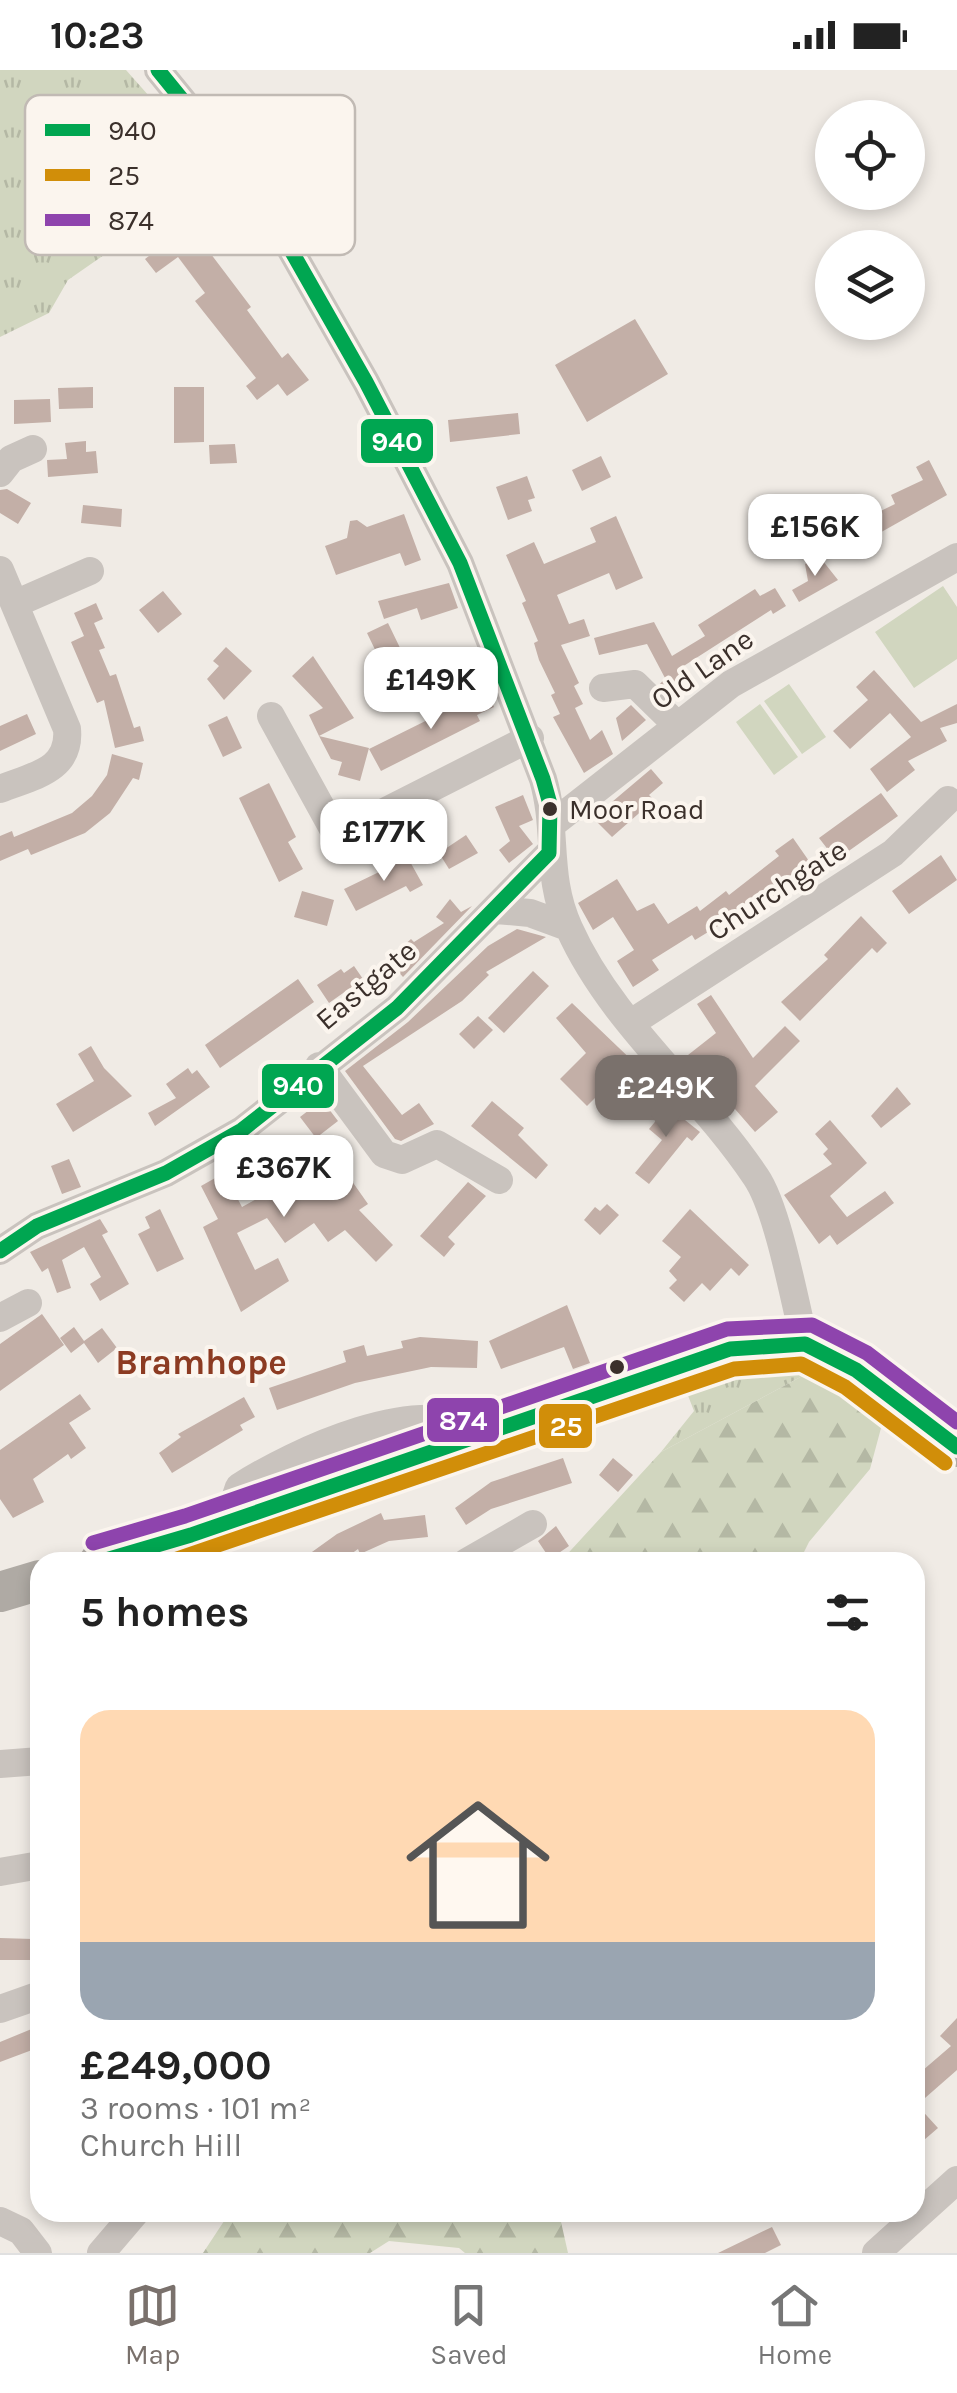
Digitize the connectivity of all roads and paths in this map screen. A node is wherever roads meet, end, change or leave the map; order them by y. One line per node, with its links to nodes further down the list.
1 (158, 70): 2 (street)
2 (178, 95)
3 (294, 255): 13 (street)
4 (33, 449): 5 (street)
5 (0, 472)
6 (957, 556): 12 (street, Old Lane)
7 (0, 570): 9 (street)
8 (90, 571): 9 (street)
9 (17, 603): 14 (street)
10 (602, 688): 12 (street)
11 (271, 716): 13 (street)
12 (677, 725): 16 (street, Old Lane)
13 (530, 738): 16 (street)
14 (0, 789)
15 (948, 800): 19 (street, Churchgate)
16 (550, 839): 17 (street, Eastgate); 18 (street)
17 (496, 910): 18 (street); 20 (street, Eastgate)
18 (568, 928): 19 (street)
19 (631, 1022): 25 (street)
20 (319, 1066): 21 (street); 22 (street, Eastgate)
21 (499, 1180)
22 (0, 1251)
23 (28, 1303): 24 (street)
24 (0, 1318)
25 (805, 1344): 26 (highway); 28 (highway)
26 (957, 1447)
27 (533, 1524): 29 (street)
28 (132, 1552)
29 (484, 1552)
30 (30, 1583): 31 (highway)
31 (0, 1592)
32 (30, 1762): 33 (street)
33 (0, 1764)
34 (30, 1867): 35 (street)
35 (0, 1872)
36 (30, 1998): 37 (street)
37 (0, 2009)
38 (957, 2180): 39 (street)
39 (925, 2209)
40 (0, 2220): 43 (street)
41 (127, 2222): 44 (street)
42 (910, 2222): 45 (street)
43 (38, 2253)
44 (101, 2253)
45 (876, 2253)

